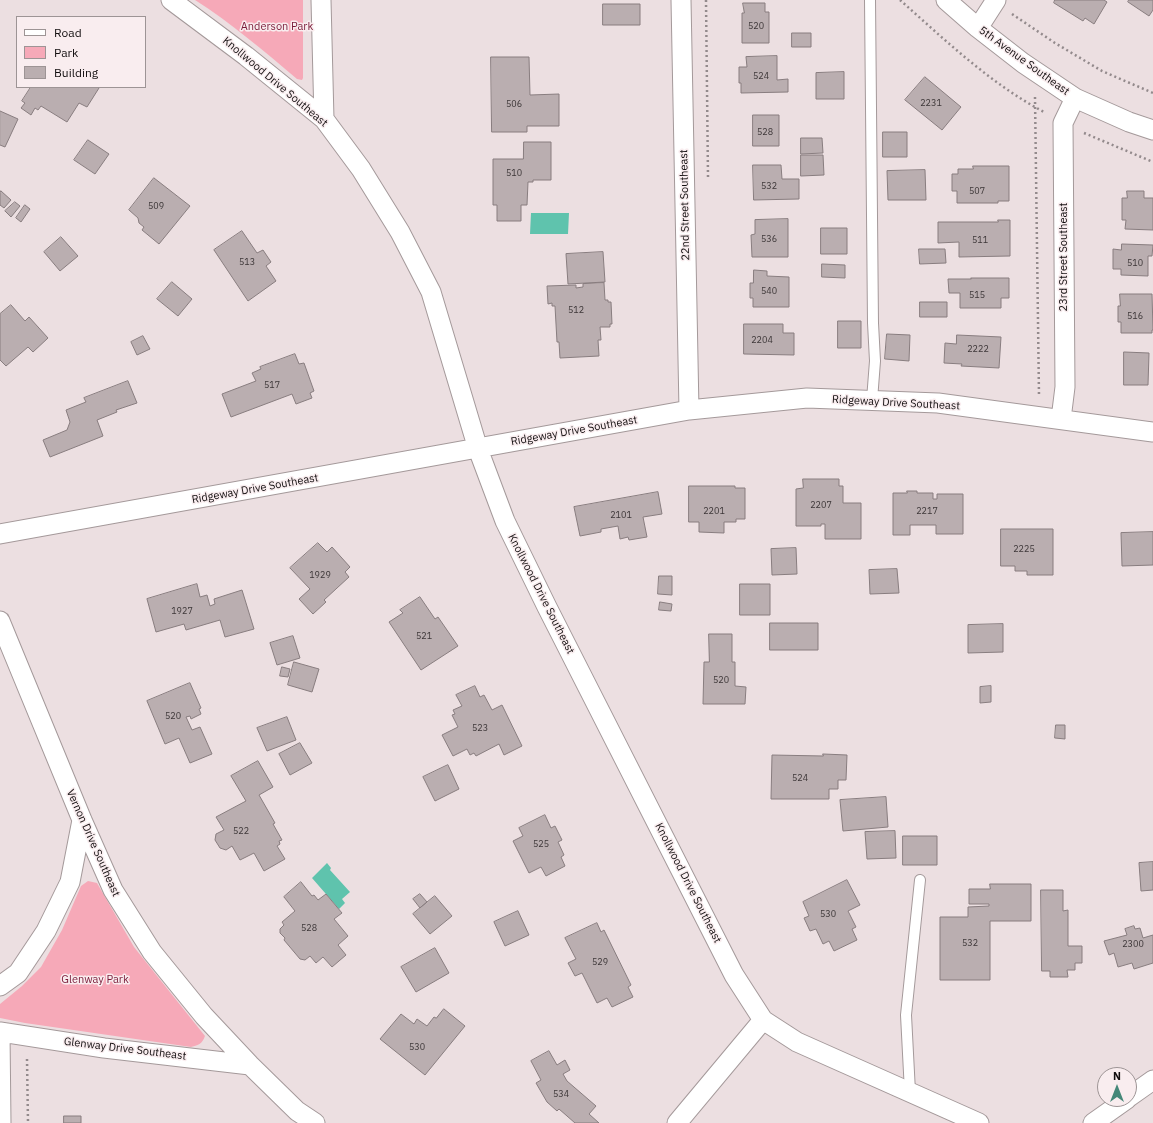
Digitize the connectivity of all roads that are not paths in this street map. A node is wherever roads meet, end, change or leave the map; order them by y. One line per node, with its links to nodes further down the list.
1 (171, 0): 9 (street, Knollwood Drive Southeast)
2 (321, 0): 9 (street)
3 (681, 0): 12 (street, 22nd Street Southeast)
4 (870, 0): 11 (lane)
5 (946, 0): 7 (street, 5th Avenue Southeast)
6 (1001, 5): 7 (street)
7 (978, 28): 8 (street, 5th Avenue Southeast)
8 (1075, 98): 10 (street, 5th Avenue Southeast); 13 (street, 23rd Street Southeast)
9 (324, 119): 15 (street, Knollwood Drive Southeast)
10 (1153, 130)
11 (872, 400): 12 (street, Ridgeway Drive Southeast); 13 (street, Ridgeway Drive Southeast)
12 (689, 410): 15 (street, Ridgeway Drive Southeast)
13 (1060, 419): 14 (street, Ridgeway Drive Southeast)
14 (1153, 432)
15 (478, 449): 16 (street, Ridgeway Drive Southeast); 21 (street, Knollwood Drive Southeast)
16 (0, 534)
17 (0, 621): 18 (street, Vernon Drive Southeast)
18 (82, 820): 20 (street); 23 (street, Vernon Drive Southeast)
19 (920, 880): 25 (lane)
20 (0, 986)
21 (763, 1020): 25 (street, Knollwood Drive Southeast); 30 (street)
22 (0, 1032): 23 (street, Glenway Drive Southeast); 28 (street)
23 (250, 1065): 29 (street, Vernon Drive Southeast)
24 (1153, 1080): 26 (street)
25 (910, 1092): 31 (street, Knollwood Drive Southeast)
26 (1137, 1092)
27 (1115, 1107): 32 (street)
28 (1, 1123)
29 (314, 1123)
30 (677, 1123)
31 (979, 1123)
32 (1093, 1123)

